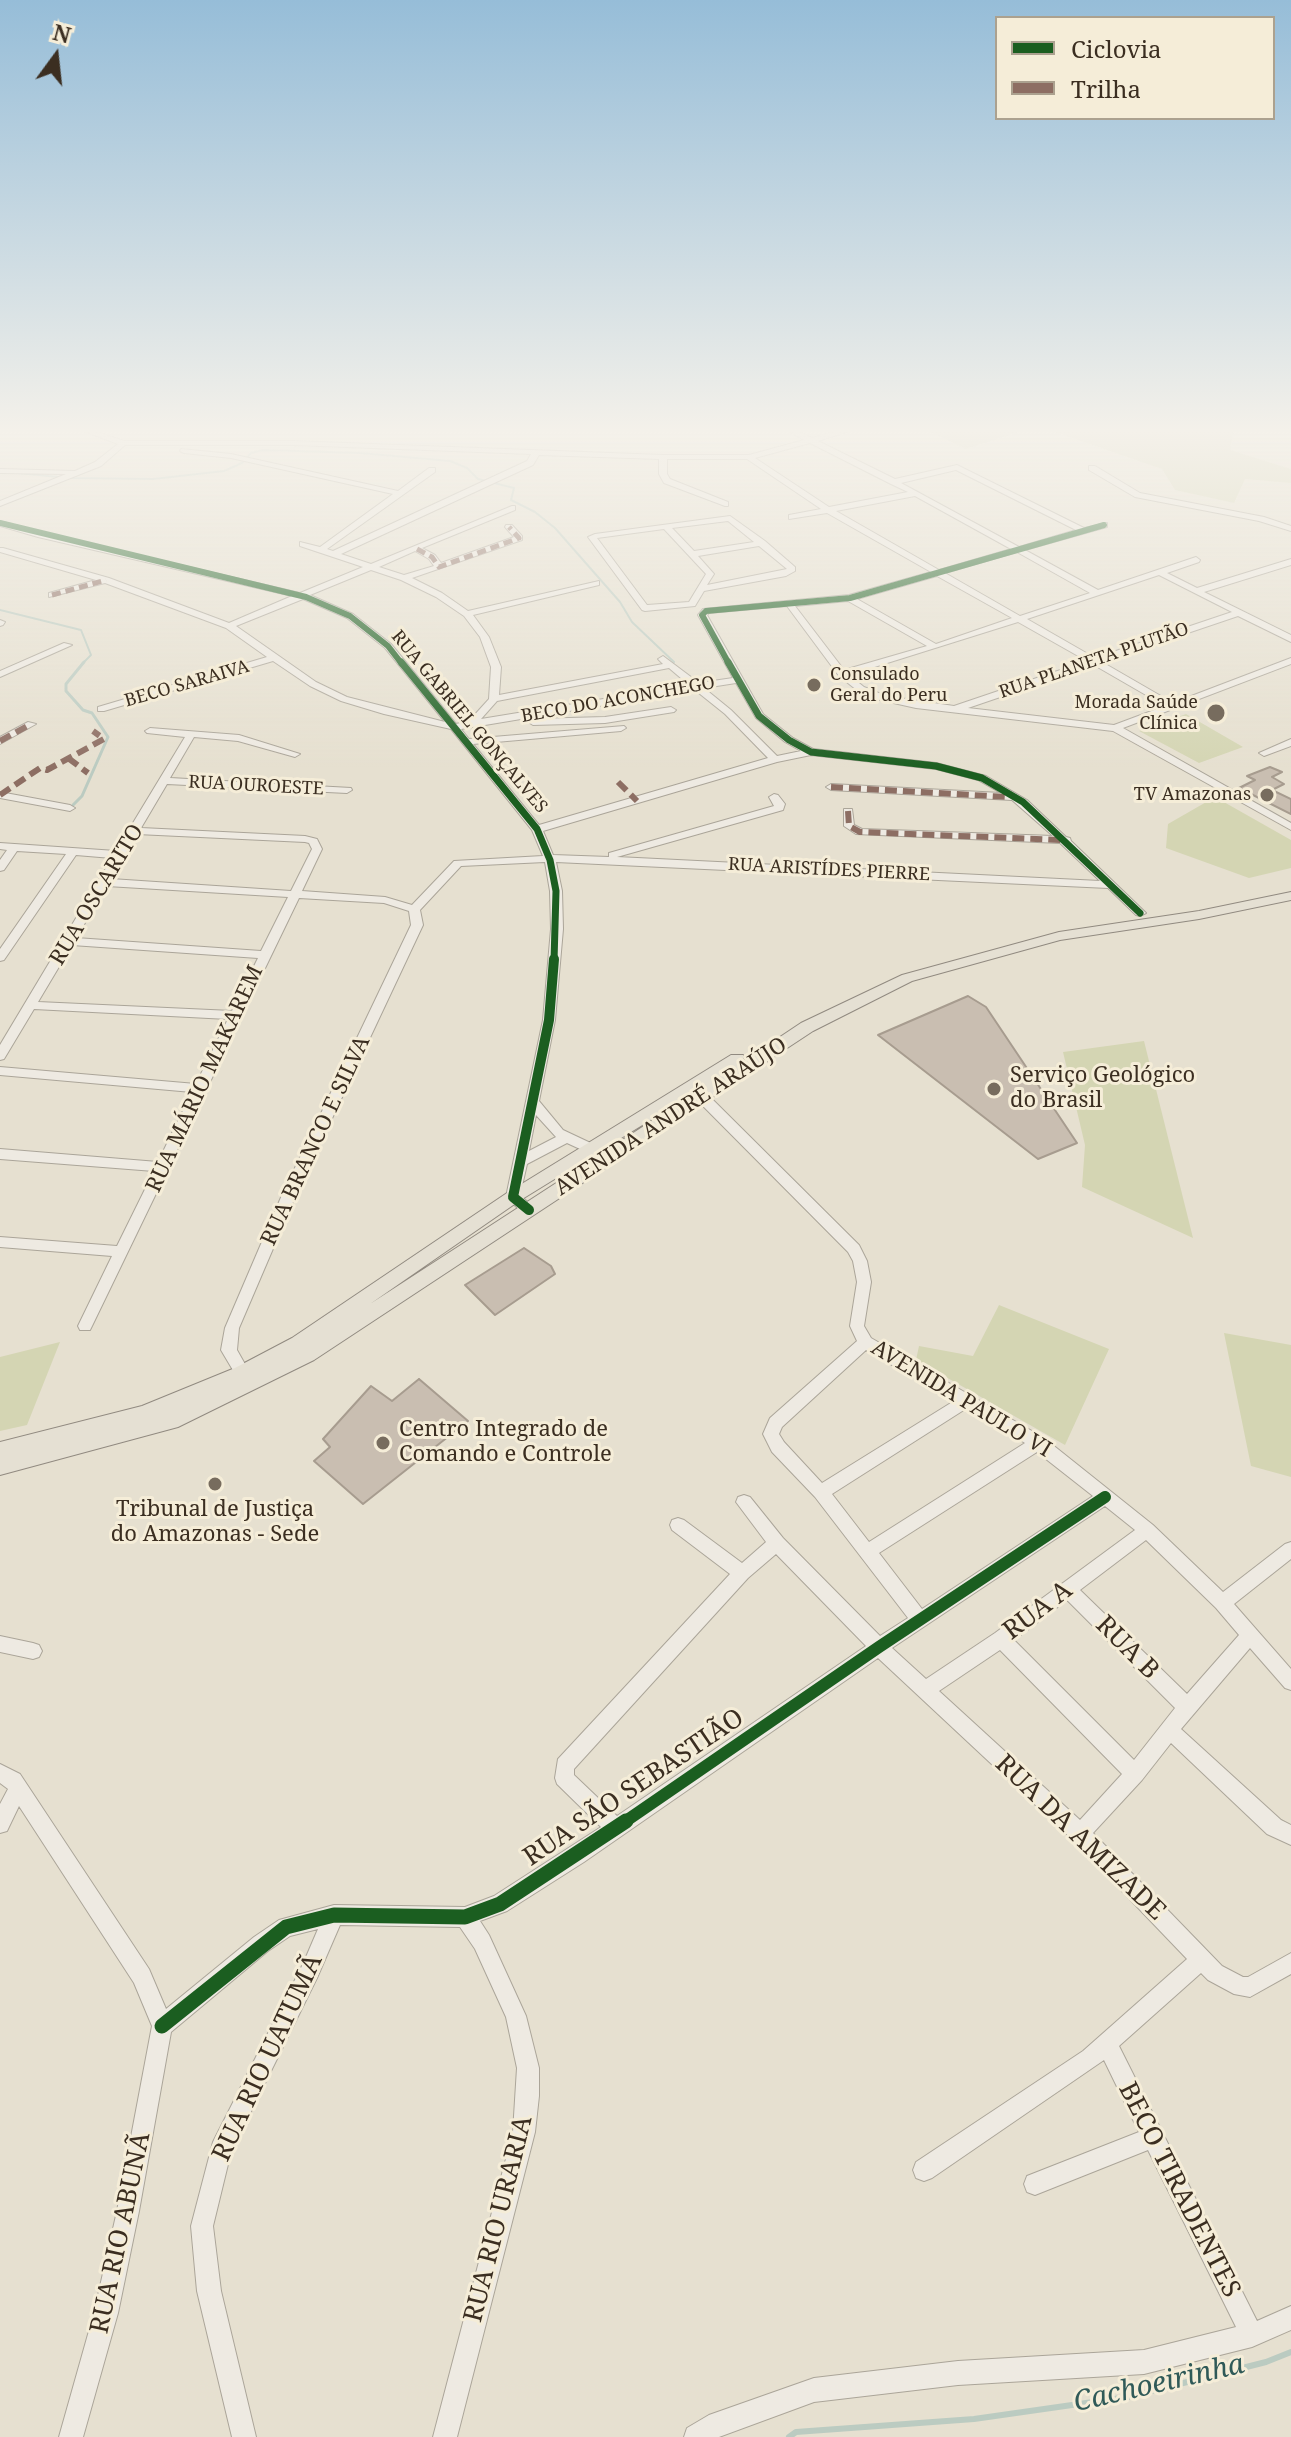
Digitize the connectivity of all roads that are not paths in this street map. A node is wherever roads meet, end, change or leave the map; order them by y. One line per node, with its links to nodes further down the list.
1 (74, 543): 34 (street, RUA GABRIEL GONÇALVES)
2 (331, 543): 14 (street)
3 (358, 543): 18 (street)
4 (432, 543): 15 (street)
5 (506, 543): 23 (street)
6 (594, 543): 30 (street)
7 (682, 543): 19 (street)
8 (762, 543): 19 (street); 29 (street)
9 (886, 543): 25 (street)
10 (1006, 543): 16 (street)
11 (1038, 543): 16 (street)
12 (303, 544): 14 (street)
13 (16, 545): 17 (street)
14 (322, 549): 18 (street)
15 (417, 549): 22 (street); 23 (street)
16 (1017, 549): 25 (street); 32 (street)
17 (2, 550): 27 (street)
18 (336, 553): 22 (street)
19 (693, 554): 30 (street)
20 (1196, 560): 24 (street)
21 (1291, 562): 31 (street)
22 (374, 566): 26 (street); 34 (street)
23 (439, 567): 26 (street)
24 (1159, 572): 31 (street); 32 (street)
25 (939, 573): 35 (street); 40 (street)
26 (404, 578): 39 (street)
27 (106, 580): 33 (street); 42 (street)
28 (596, 583): 39 (street)
29 (728, 585): 30 (street); 37 (street)
30 (702, 589)
31 (1197, 591): 38 (street)
32 (1095, 592): 40 (street)
33 (52, 595)
34 (306, 597): 42 (street); 62 (street, RUA GABRIEL GONÇALVES)
35 (850, 598): 36 (street); 46 (street)
36 (789, 603): 37 (street); 51 (street)
37 (745, 607): 52 (street)
38 (1238, 613): 43 (street); 48 (street, RUA PLANETA PLUTÃO)
39 (467, 614): 54 (street)
40 (1018, 619): 46 (street); 48 (street)
41 (1291, 624): 43 (street)
42 (229, 626): 47 (street)
43 (1273, 630): 44 (street)
44 (1291, 639)
45 (67, 645): 50 (street)
46 (935, 647): 51 (street)
47 (272, 658): 56 (street, BECO SARAIVA); 62 (street)
48 (1093, 661): 55 (street); 58 (street, RUA PLANETA PLUTÃO)
49 (1291, 661): 55 (street)
50 (0, 674)
51 (842, 674): 58 (street)
52 (736, 680): 53 (street, BECO DO ACONCHEGO); 70 (street)
53 (697, 687): 54 (street); 59 (street, BECO DO ACONCHEGO); 73 (street)
54 (494, 699): 60 (street)
55 (1172, 706): 64 (street)
56 (101, 709)
57 (671, 710): 59 (street)
58 (951, 711): 64 (street)
59 (505, 720): 60 (street, BECO DO ACONCHEGO)
60 (473, 723): 62 (street, BECO DO ACONCHEGO)
61 (31, 724): 67 (street)
62 (450, 724): 68 (street, RUA GABRIEL GONÇALVES)
63 (621, 728): 68 (street)
64 (1115, 728): 82 (street)
65 (150, 731): 66 (street)
66 (192, 733): 72 (street); 74 (street, RUA OSCARITO)
67 (0, 741)
68 (467, 742): 83 (street, RUA GABRIEL GONÇALVES)
69 (1291, 742): 71 (street)
70 (811, 752): 73 (street); 79 (street)
71 (1264, 753)
72 (295, 754)
73 (775, 759): 83 (street)
74 (164, 781): 76 (street, RUA OUROESTE); 84 (street, RUA OSCARITO)
75 (831, 787): 79 (street)
76 (347, 790)
77 (0, 795): 80 (street)
78 (774, 797): 90 (street)
79 (1016, 797): 85 (street)
80 (70, 808)
81 (848, 811): 85 (street)
82 (1291, 827)
83 (537, 829): 91 (street, RUA GABRIEL GONÇALVES)
84 (136, 831): 89 (street, RUA OSCARITO); 96 (street, RUA MÁRIO MAKAREM)
85 (1066, 840): 94 (street)
86 (0, 846): 87 (street)
87 (14, 847): 88 (street); 92 (street)
88 (73, 852): 89 (street); 102 (street)
89 (120, 855): 93 (street, RUA OSCARITO)
90 (601, 858): 91 (street, RUA ARISTÍDES PIERRE); 94 (street, RUA ARISTÍDES PIERRE)
91 (550, 860): 98 (street, RUA ARISTÍDES PIERRE); 109 (street, RUA GABRIEL GONÇALVES)
92 (0, 868)
93 (103, 882): 96 (street); 100 (street, RUA OSCARITO)
94 (1108, 885): 99 (street)
95 (1291, 885): 99 (main road, AVENIDA ANDRÉ ARAÚJO)
96 (294, 895): 98 (street); 101 (street, RUA MÁRIO MAKAREM)
97 (1291, 896): 108 (main road, AVENIDA ANDRÉ ARAÚJO)
98 (414, 909): 121 (street, RUA BRANCO E SILVA)
99 (1140, 913): 108 (main road, AVENIDA ANDRÉ ARAÚJO)
100 (70, 941): 101 (street); 103 (street, RUA OSCARITO)
101 (263, 955): 104 (street, RUA MÁRIO MAKAREM)
102 (0, 957)
103 (32, 1005): 104 (street); 105 (street, RUA OSCARITO)
104 (235, 1015): 107 (street, RUA MÁRIO MAKAREM)
105 (0, 1056)
106 (0, 1071): 107 (street)
107 (201, 1089): 114 (street, RUA MÁRIO MAKAREM)
108 (697, 1092): 111 (main road, AVENIDA ANDRÉ ARAÚJO); 120 (street, AVENIDA PAULO VI)
109 (533, 1103): 110 (street); 113 (street, RUA GABRIEL GONÇALVES)
110 (567, 1137): 111 (street); 113 (street)
111 (603, 1153): 115 (main road, AVENIDA ANDRÉ ARAÚJO); 116 (main road, AVENIDA ANDRÉ ARAÚJO)
112 (0, 1154): 114 (street)
113 (519, 1162): 115 (street, RUA GABRIEL GONÇALVES)
114 (164, 1167): 118 (street, RUA MÁRIO MAKAREM)
115 (513, 1197): 116 (street); 121 (main road, AVENIDA ANDRÉ ARAÚJO)
116 (529, 1210): 125 (main road, AVENIDA ANDRÉ ARAÚJO)
117 (0, 1242): 118 (street)
118 (122, 1252): 119 (street, RUA MÁRIO MAKAREM)
119 (85, 1326)
120 (865, 1342): 122 (street, AVENIDA PAULO VI); 126 (street)
121 (242, 1373): 124 (main road, AVENIDA ANDRÉ ARAÚJO)
122 (966, 1401): 123 (street, AVENIDA PAULO VI); 126 (street)
123 (1038, 1443): 127 (street, AVENIDA PAULO VI); 133 (street)
124 (0, 1450)
125 (0, 1466)
126 (821, 1492): 133 (street)
127 (1105, 1497): 130 (street, AVENIDA PAULO VI); 137 (street, RUA SÃO SEBASTIÃO)
128 (744, 1502): 131 (street, RUA DA AMIZADE)
129 (678, 1525): 134 (street)
130 (1147, 1530): 135 (street, RUA A); 136 (street, AVENIDA PAULO VI)
131 (777, 1543): 134 (street); 141 (street, RUA DA AMIZADE)
132 (1291, 1549): 136 (street)
133 (867, 1552): 137 (street)
134 (742, 1573): 151 (street)
135 (1068, 1589): 139 (street, RUA A); 145 (street, RUA B)
136 (1222, 1603): 138 (street, AVENIDA PAULO VI)
137 (921, 1621): 141 (street, RUA SÃO SEBASTIÃO)
138 (1250, 1635): 143 (street, AVENIDA PAULO VI); 145 (street)
139 (1001, 1639): 144 (street, RUA A); 148 (street)
140 (0, 1644): 142 (street)
141 (879, 1647): 144 (street, RUA DA AMIZADE); 151 (street, RUA SÃO SEBASTIÃO)
142 (33, 1651)
143 (1291, 1682)
144 (927, 1689): 153 (street, RUA DA AMIZADE)
145 (1187, 1707): 146 (street)
146 (1171, 1731): 148 (street); 152 (street)
147 (0, 1773): 149 (street)
148 (1135, 1774): 153 (street)
149 (18, 1789): 150 (street); 158 (street)
150 (0, 1824)
151 (615, 1828): 155 (street, RUA SÃO SEBASTIÃO)
152 (1283, 1831)
153 (1080, 1833): 156 (street, RUA DA AMIZADE)
154 (334, 1915): 155 (street, RUA SÃO SEBASTIÃO); 158 (street, RUA SÃO SEBASTIÃO); 166 (street, RUA RIO UATUMÃ)
155 (465, 1917): 167 (street, RUA RIO URARIA)
156 (1202, 1959): 157 (street, RUA DA AMIZADE); 159 (street)
157 (1291, 1963)
158 (162, 2026): 165 (street, RUA RIO ABUNÃ)
159 (1107, 2044): 160 (street, BECO TIRADENTES); 161 (street)
160 (1152, 2138): 162 (street); 164 (street, BECO TIRADENTES)
161 (924, 2170)
162 (1035, 2184)
163 (1291, 2318): 164 (street)
164 (1252, 2335): 168 (street)
165 (71, 2437)
166 (244, 2437)
167 (445, 2437)
168 (696, 2437)

